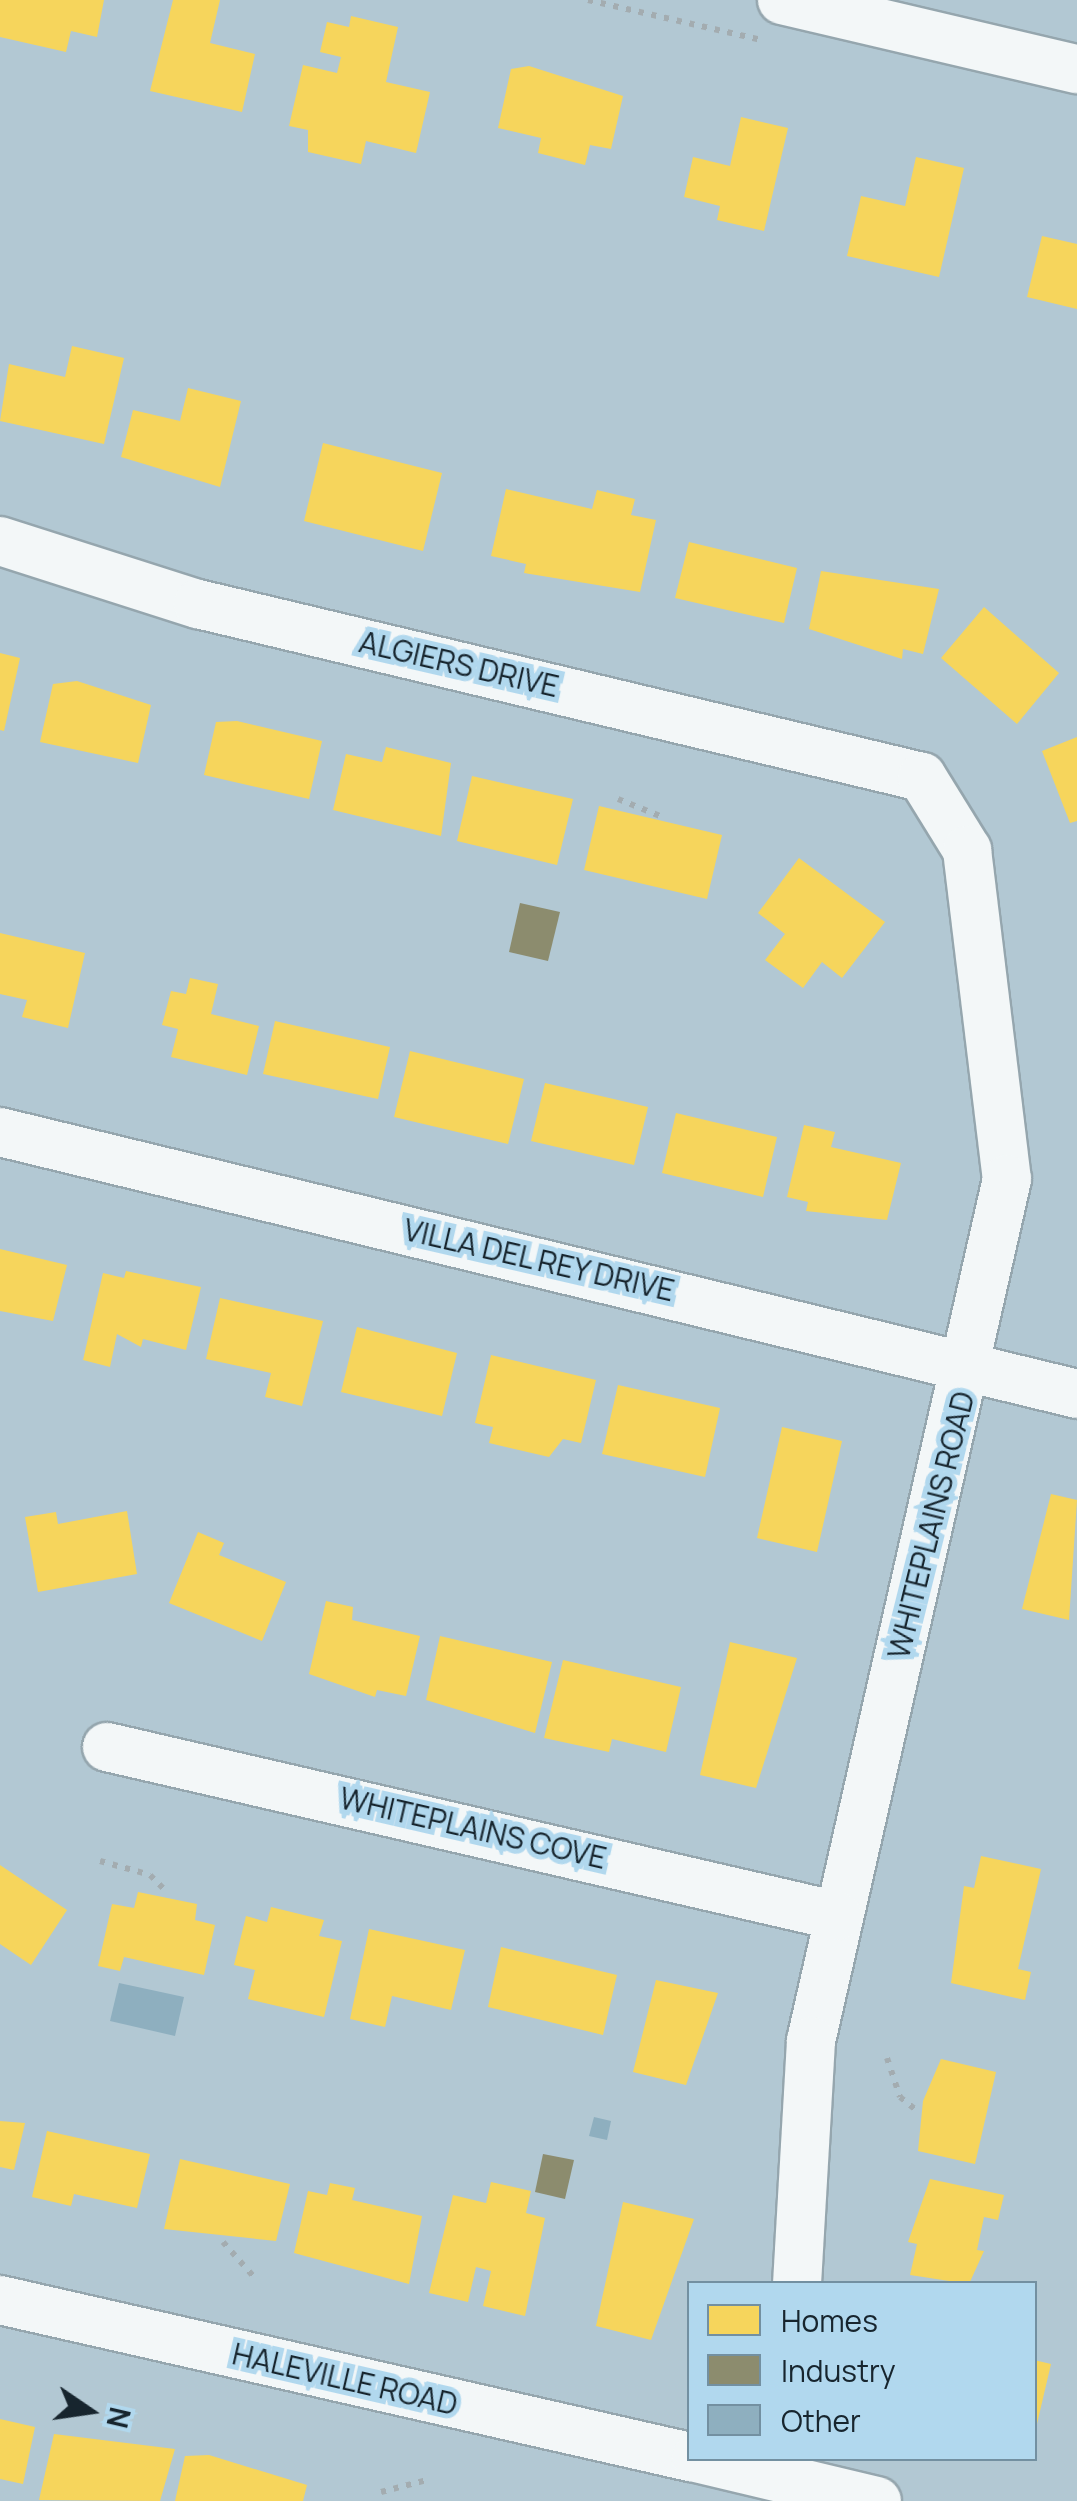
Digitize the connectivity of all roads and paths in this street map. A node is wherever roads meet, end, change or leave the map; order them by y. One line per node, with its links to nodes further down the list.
1 (782, 0): 2 (street)
2 (1077, 69)
3 (0, 541): 4 (street, ALGIERS DRIVE)
4 (922, 777): 8 (street, WHITEPLAINS ROAD)
5 (618, 799): 6 (path)
6 (665, 818)
7 (0, 1132): 8 (street, VILLA DEL REY DRIVE)
8 (971, 1365): 9 (street, VILLA DEL REY DRIVE); 13 (street, WHITEPLAINS ROAD)
9 (1077, 1394)
10 (108, 1747): 13 (street, WHITEPLAINS COVE)
11 (100, 1861): 12 (path)
12 (166, 1891)
13 (838, 1916): 18 (street, WHITEPLAINS ROAD)
14 (886, 2058): 15 (path)
15 (918, 2111)
16 (223, 2242): 17 (path)
17 (255, 2278)
18 (796, 2281)
19 (0, 2300): 20 (street, HALEVILLE ROAD)
20 (687, 2457)
21 (719, 2461): 22 (street, HALEVILLE ROAD)
22 (779, 2468): 25 (street, HALEVILLE ROAD)
23 (427, 2480): 24 (path)
24 (381, 2492)
25 (878, 2501)

